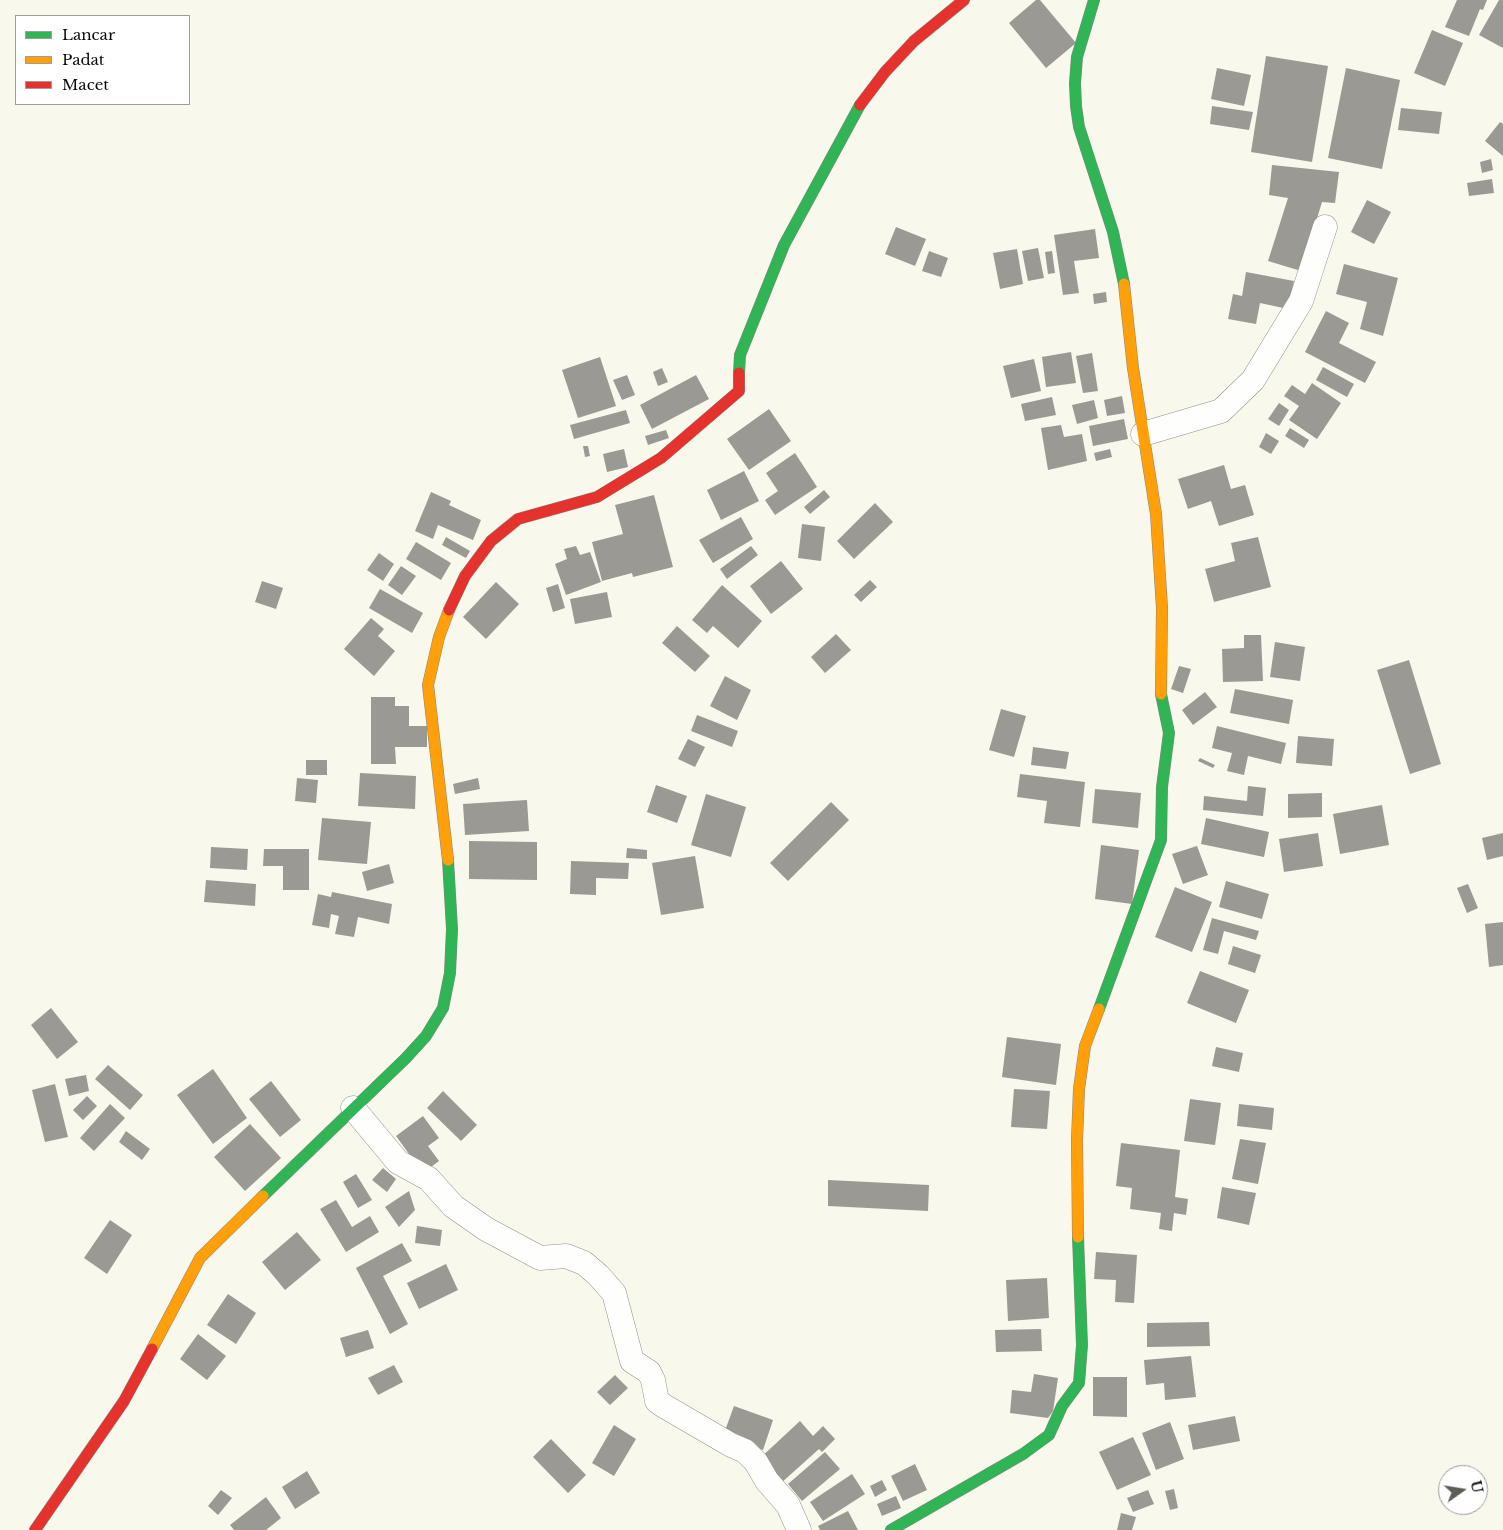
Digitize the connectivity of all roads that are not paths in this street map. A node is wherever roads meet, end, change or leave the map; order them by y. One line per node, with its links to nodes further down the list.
1 (964, 0): 5 (street)
2 (1090, 4): 4 (street)
3 (1324, 227): 4 (street)
4 (1143, 434): 8 (street)
5 (353, 1108): 6 (street); 7 (street)
6 (35, 1530)
7 (799, 1530)
8 (891, 1530)

